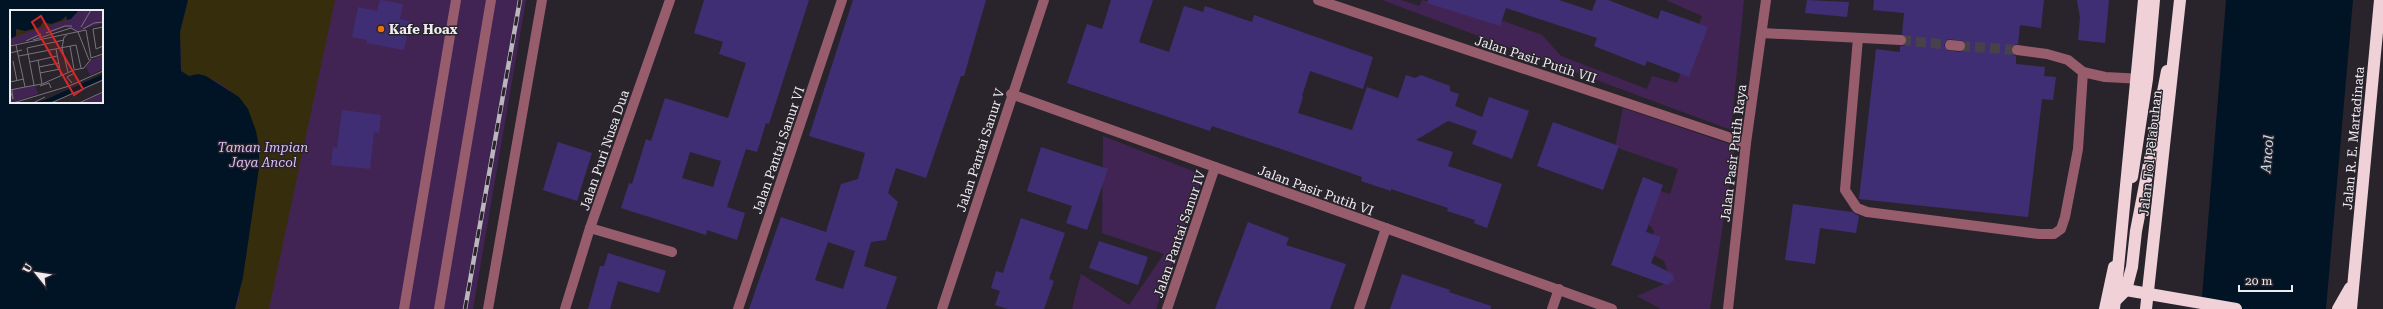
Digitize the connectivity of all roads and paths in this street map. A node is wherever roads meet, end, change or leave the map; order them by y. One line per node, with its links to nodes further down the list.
1 (456, 0): 31 (street)
2 (491, 0): 32 (street)
3 (542, 0): 33 (street)
4 (670, 0): 22 (street, Jalan Puri Nusa Dua)
5 (842, 0): 35 (street, Jalan Pantai Sanur VI)
6 (1044, 0): 19 (street, Jalan Pantai Sanur V)
7 (1318, 0): 20 (street, Jalan Pasir Putih VII)
8 (1766, 0): 13 (street, Jalan Pasir Putih Raya)
9 (2144, 0): 30 (highway, Jalan Tol Pelabuhan, bridge)
10 (2154, 0): 18 (highway)
11 (2179, 0): 25 (highway); 42 (highway, Jalan Tol Pelabuhan, bridge)
12 (2380, 0): 27 (highway, Jalan R. E. Martadinata)
13 (1762, 33): 14 (street); 20 (street, Jalan Pasir Putih Raya)
14 (1858, 38): 15 (street); 17 (street)
15 (1901, 40)
16 (2017, 50): 17 (street)
17 (2083, 72): 18 (street)
18 (2147, 79): 26 (highway)
19 (1012, 94): 21 (street, Jalan Pasir Putih VI); 36 (street, Jalan Pantai Sanur V)
20 (1746, 143): 41 (street, Jalan Pasir Putih Raya)
21 (1215, 167): 23 (street, Jalan Pasir Putih VI); 37 (street, Jalan Pantai Sanur IV)
22 (590, 228): 24 (street); 34 (street, Jalan Puri Nusa Dua)
23 (1386, 228): 28 (street, Jalan Pasir Putih VI); 38 (street)
24 (672, 252)
25 (2134, 254): 26 (highway); 29 (highway)
26 (2120, 256): 30 (highway)
27 (2354, 279): 44 (highway, Jalan R. E. Martadinata); 45 (highway, Jalan R. E. Martadinata)
28 (1559, 289): 39 (street); 40 (street, Jalan Pasir Putih VI)
29 (2126, 290): 30 (highway); 43 (highway)
30 (2110, 307)
31 (404, 309)
32 (438, 309)
33 (488, 309)
34 (565, 309)
35 (738, 309)
36 (942, 309)
37 (1167, 309)
38 (1359, 309)
39 (1552, 309)
40 (1612, 309)
41 (1728, 309)
42 (2146, 309)
43 (2236, 309)
44 (2338, 309)
45 (2351, 309)

